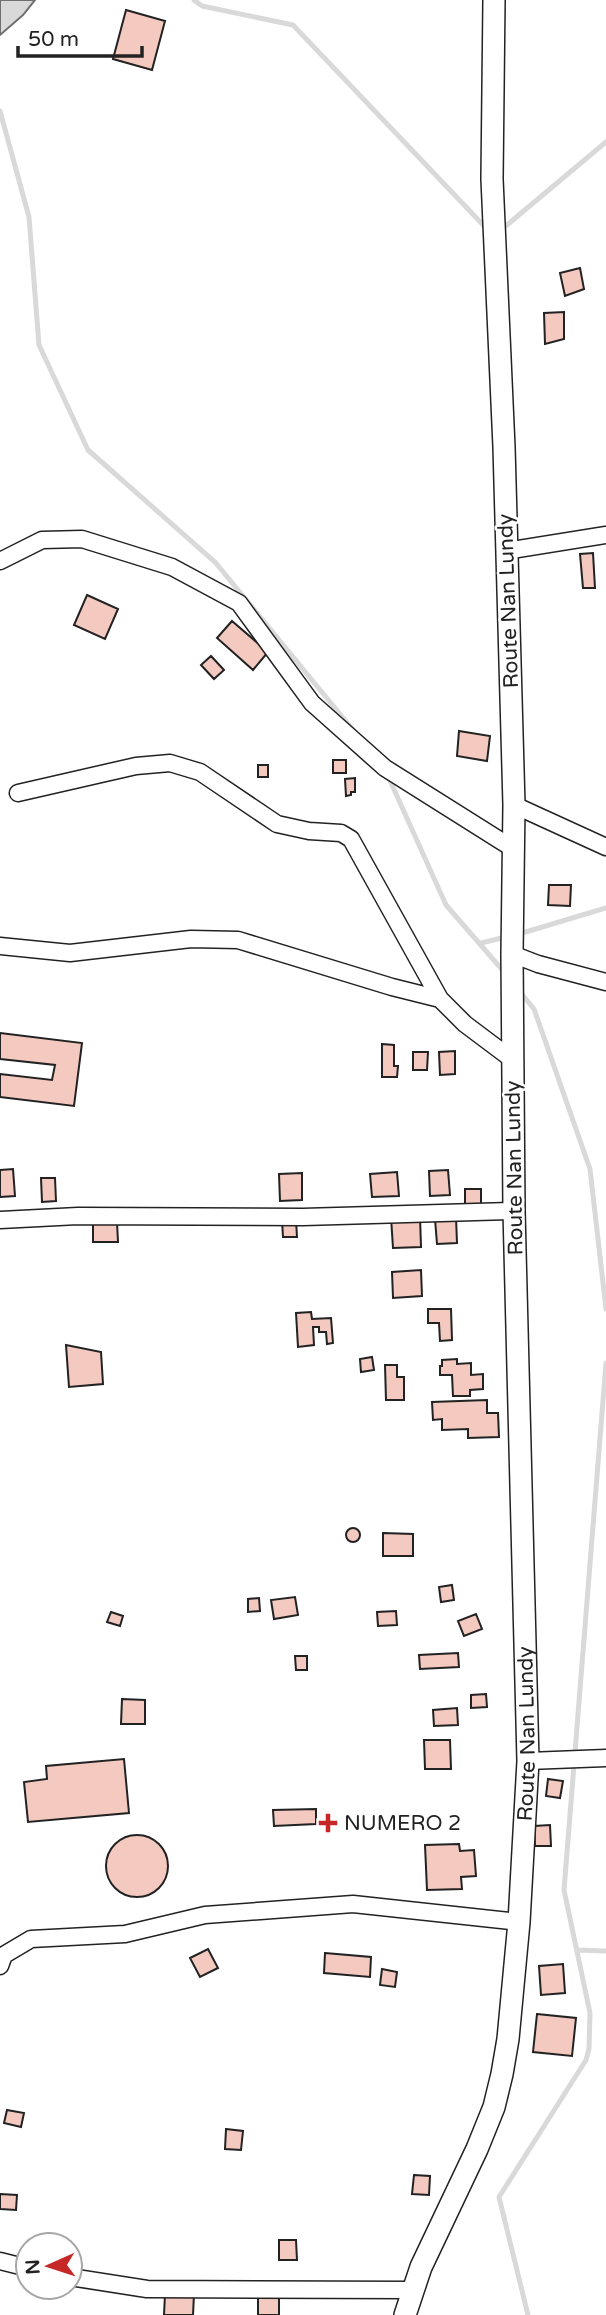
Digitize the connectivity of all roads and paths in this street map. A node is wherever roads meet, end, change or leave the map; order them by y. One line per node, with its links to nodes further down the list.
1 (494, 0): 3 (main road, Route Nan Lundy)
2 (606, 535): 3 (street)
3 (506, 551): 6 (main road, Route Nan Lundy)
4 (0, 561): 8 (street)
5 (18, 793): 12 (street)
6 (514, 805): 7 (street); 8 (main road, Route Nan Lundy)
7 (606, 847)
8 (512, 848): 10 (main road, Route Nan Lundy)
9 (0, 946): 12 (street)
10 (512, 954): 11 (street); 13 (main road, Route Nan Lundy)
11 (606, 982)
12 (440, 999): 13 (street)
13 (513, 1060): 14 (main road, Route Nan Lundy)
14 (514, 1211): 15 (street); 17 (main road, Route Nan Lundy)
15 (0, 1220)
16 (606, 1758): 17 (street)
17 (528, 1761): 18 (main road, Route Nan Lundy)
18 (519, 1922): 19 (street); 21 (main road, Route Nan Lundy)
19 (0, 1966)
20 (84, 2279): 21 (street)
21 (412, 2290): 22 (main road, Route Nan Lundy)
22 (405, 2315)

